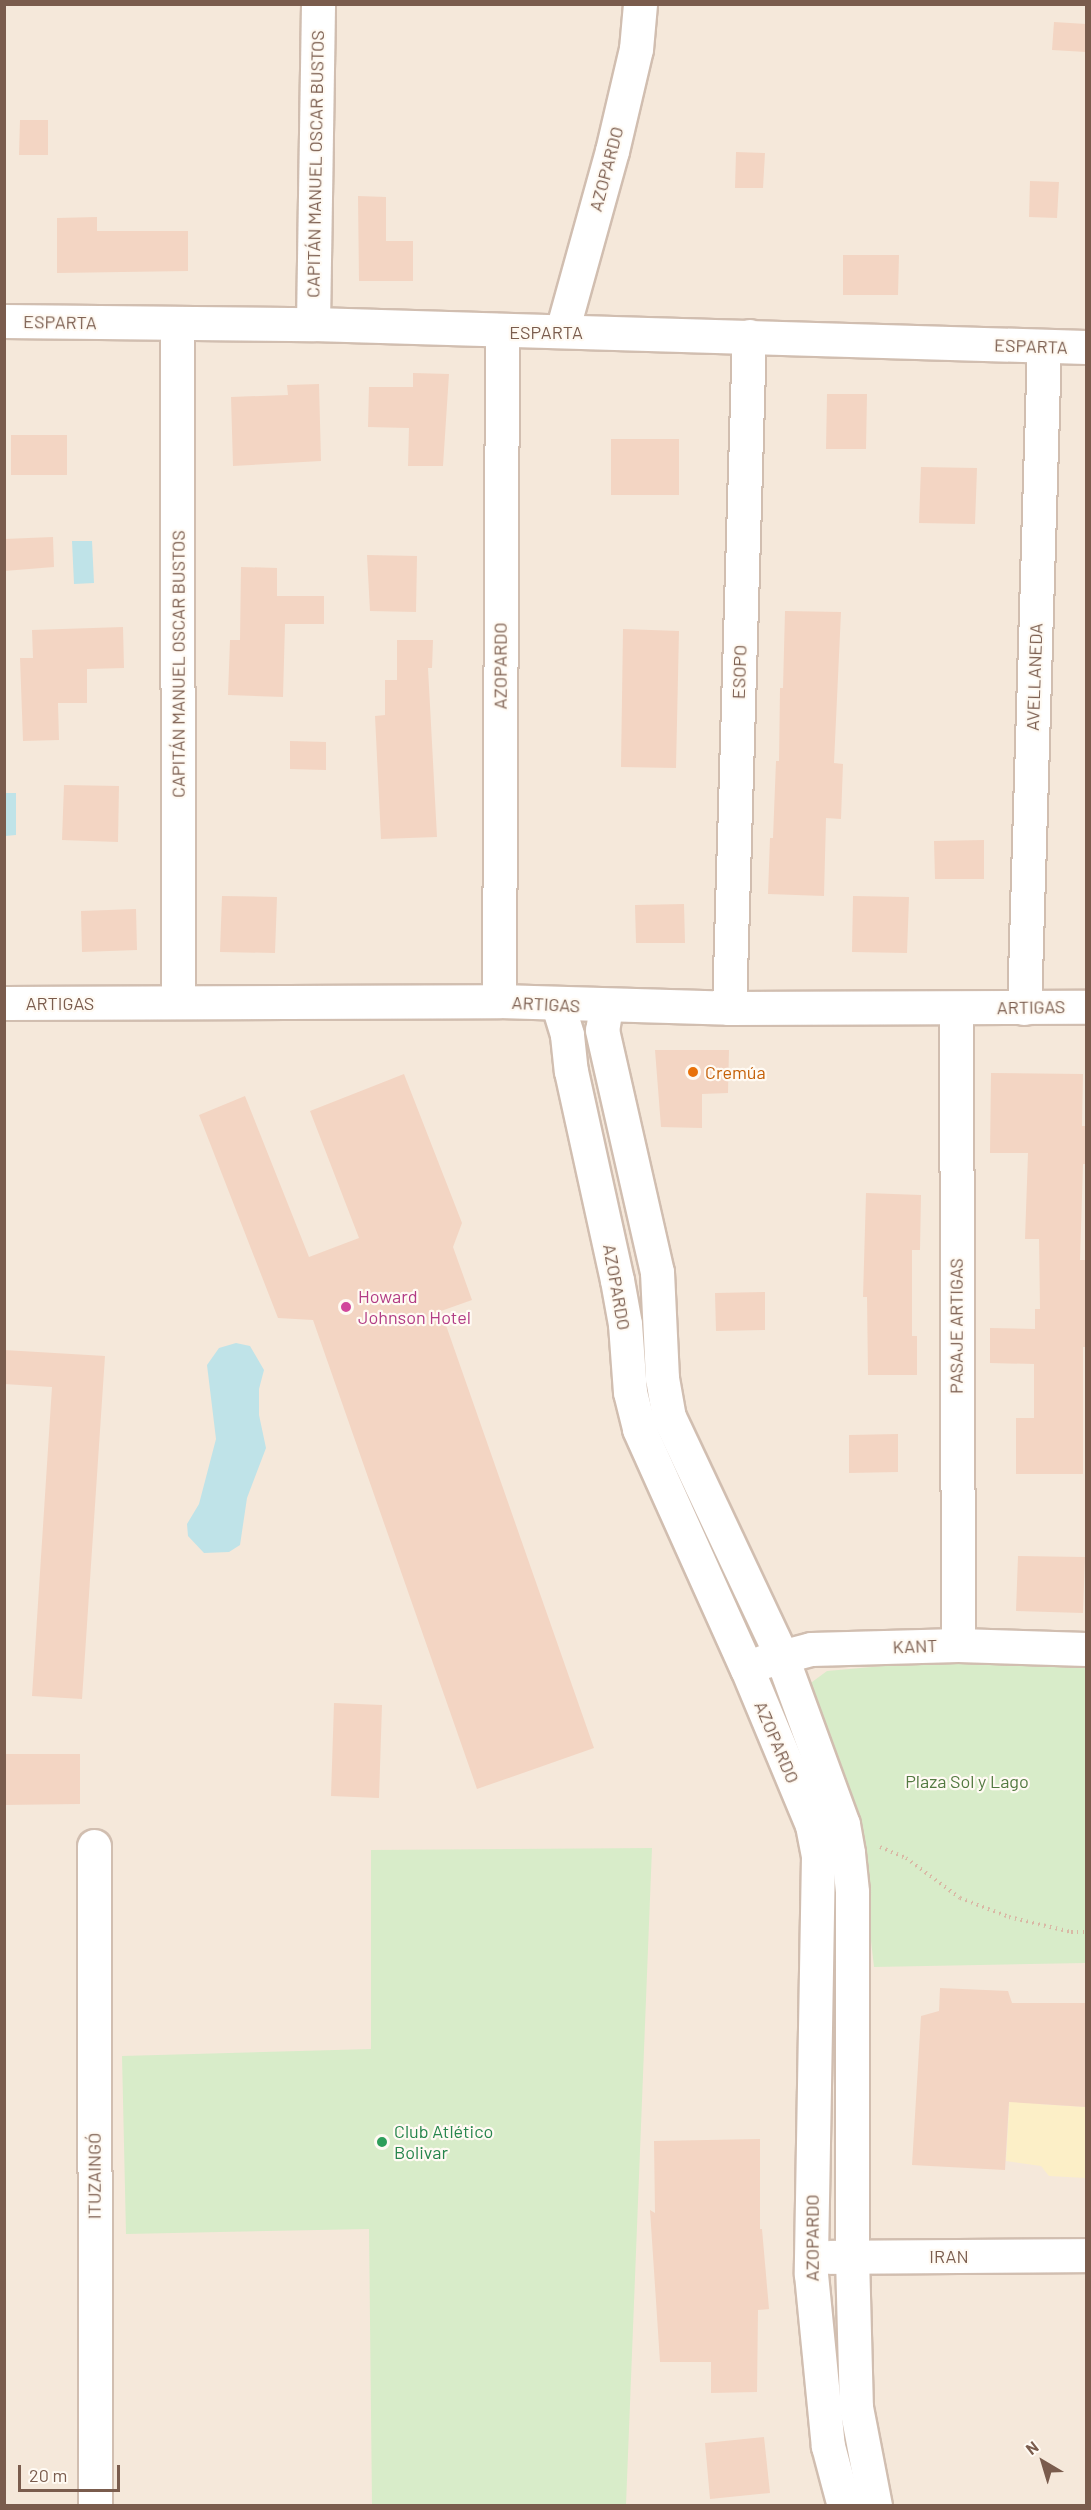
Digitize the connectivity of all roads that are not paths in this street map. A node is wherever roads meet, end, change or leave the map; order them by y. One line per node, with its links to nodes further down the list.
1 (318, 4): 4 (street, CAPITÁN MANUEL OSCAR BUSTOS)
2 (640, 4): 6 (street, AZOPARDO)
3 (4, 321): 5 (street, ESPARTA)
4 (313, 324): 5 (street, ESPARTA); 7 (street, ESPARTA)
5 (177, 325): 12 (street, CAPITÁN MANUEL OSCAR BUSTOS)
6 (562, 331): 7 (street, ESPARTA); 8 (street, ESPARTA)
7 (502, 332): 11 (street, AZOPARDO)
8 (749, 336): 9 (street, ESPARTA); 17 (street, ESOPO)
9 (1044, 347): 10 (street, ESPARTA); 19 (street, AVELLANEDA)
10 (1086, 347)
11 (499, 1001): 12 (street, ARTIGAS); 14 (street, ARTIGAS)
12 (178, 1002): 13 (street, ARTIGAS)
13 (4, 1003)
14 (558, 1005): 15 (street, ARTIGAS); 23 (street, AZOPARDO)
15 (606, 1006): 17 (street, ARTIGAS); 22 (street, AZOPARDO)
16 (1086, 1007): 19 (street, ARTIGAS)
17 (729, 1008): 18 (street, ARTIGAS)
18 (956, 1008): 19 (street, ARTIGAS); 20 (street, PASAJE ARTIGAS)
19 (1024, 1008)
20 (958, 1645): 21 (street, KANT); 22 (street, KANT)
21 (1086, 1649)
22 (781, 1655): 23 (street, KANT); 27 (street, AZOPARDO)
23 (747, 1669): 26 (street, AZOPARDO)
24 (94, 1846): 28 (street, ITUZAINGÓ)
25 (1086, 2255): 27 (street, IRAN)
26 (811, 2257): 27 (street, IRAN); 29 (street, AZOPARDO)
27 (852, 2257): 30 (street, AZOPARDO)
28 (95, 2505)
29 (844, 2505)
30 (876, 2505)

